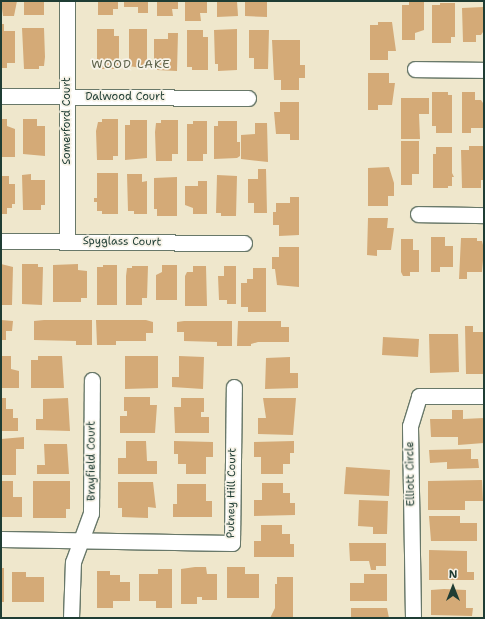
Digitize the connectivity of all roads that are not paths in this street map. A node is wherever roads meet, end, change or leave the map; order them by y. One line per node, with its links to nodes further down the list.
1 (67, 1): 5 (street, Somerford Court)
2 (416, 69): 3 (street)
3 (484, 70)
4 (1, 96): 5 (street, Dalwood Court)
5 (67, 96): 6 (street, Dalwood Court); 10 (street, Somerford Court)
6 (248, 98)
7 (418, 214): 8 (street)
8 (484, 215)
9 (1, 241): 10 (street, Spyglass Court)
10 (67, 241): 11 (street, Spyglass Court)
11 (244, 243)
12 (92, 380): 16 (street, Brayfield Court)
13 (234, 386): 16 (street, Putney Hill Court)
14 (484, 396): 18 (street, Elliott Circle)
15 (1, 539): 16 (street)
16 (80, 540): 17 (street, Brayfield Court)
17 (72, 618)
18 (413, 618)

